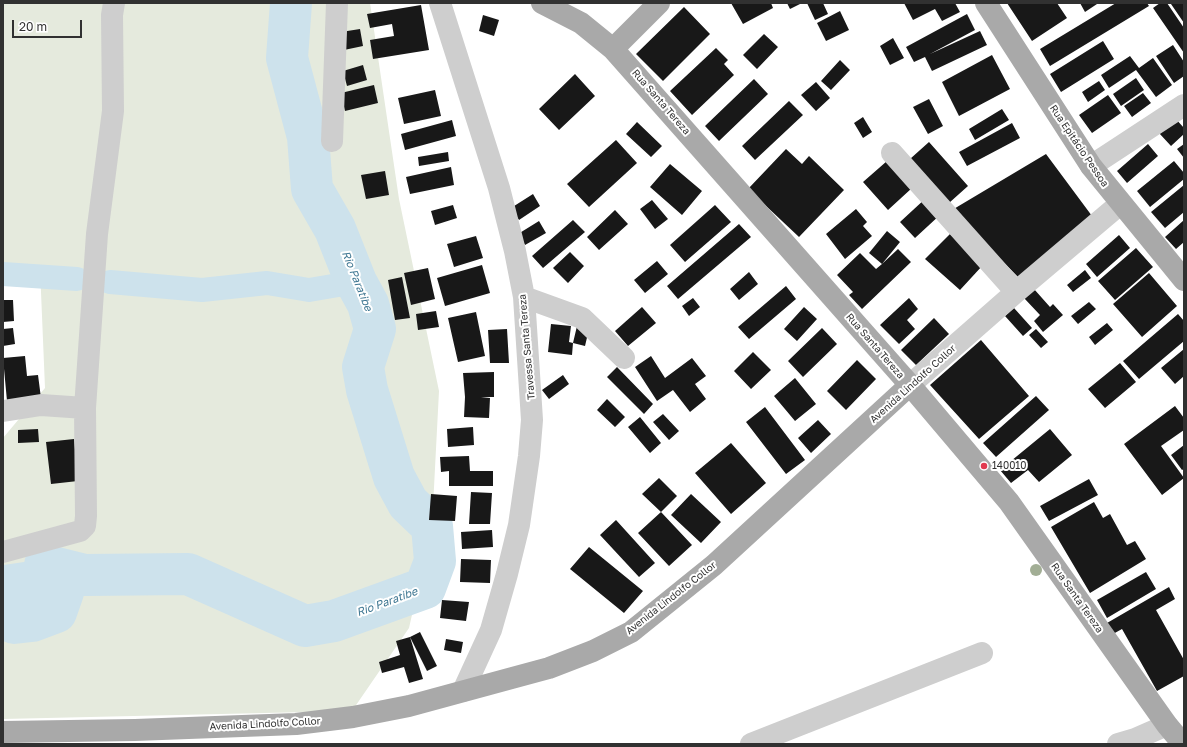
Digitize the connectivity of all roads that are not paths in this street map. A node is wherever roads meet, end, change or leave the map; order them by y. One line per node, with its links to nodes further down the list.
1 (114, 3): 18 (street)
2 (337, 3): 9 (street)
3 (440, 3): 15 (street, Travessa Santa Tereza)
4 (542, 3): 7 (main road, Rua Santa Tereza)
5 (659, 3): 7 (main road)
6 (986, 3): 11 (main road, Rua Epitácio Pessoa)
7 (613, 49): 17 (main road, Rua Santa Tereza)
8 (1184, 105): 11 (street)
9 (332, 141)
10 (892, 153): 14 (street)
11 (1090, 166): 12 (main road, Rua Epitácio Pessoa)
12 (1120, 204): 13 (main road, Rua Epitácio Pessoa); 14 (street, Avenida Lindolfo Collor)
13 (1184, 280)
14 (1016, 292): 17 (street, Avenida Lindolfo Collor)
15 (524, 297): 16 (street); 22 (street, Travessa Santa Tereza)
16 (624, 358)
17 (910, 386): 22 (main road, Avenida Lindolfo Collor); 23 (main road, Rua Santa Tereza)
18 (85, 408): 19 (street); 20 (street)
19 (3, 411)
20 (3, 552)
21 (982, 653): 25 (street)
22 (463, 691): 24 (main road, Avenida Lindolfo Collor)
23 (1175, 721): 26 (street); 27 (main road, Rua Santa Tereza)
24 (3, 732)
25 (751, 744)
26 (1118, 744)
27 (1183, 744)

